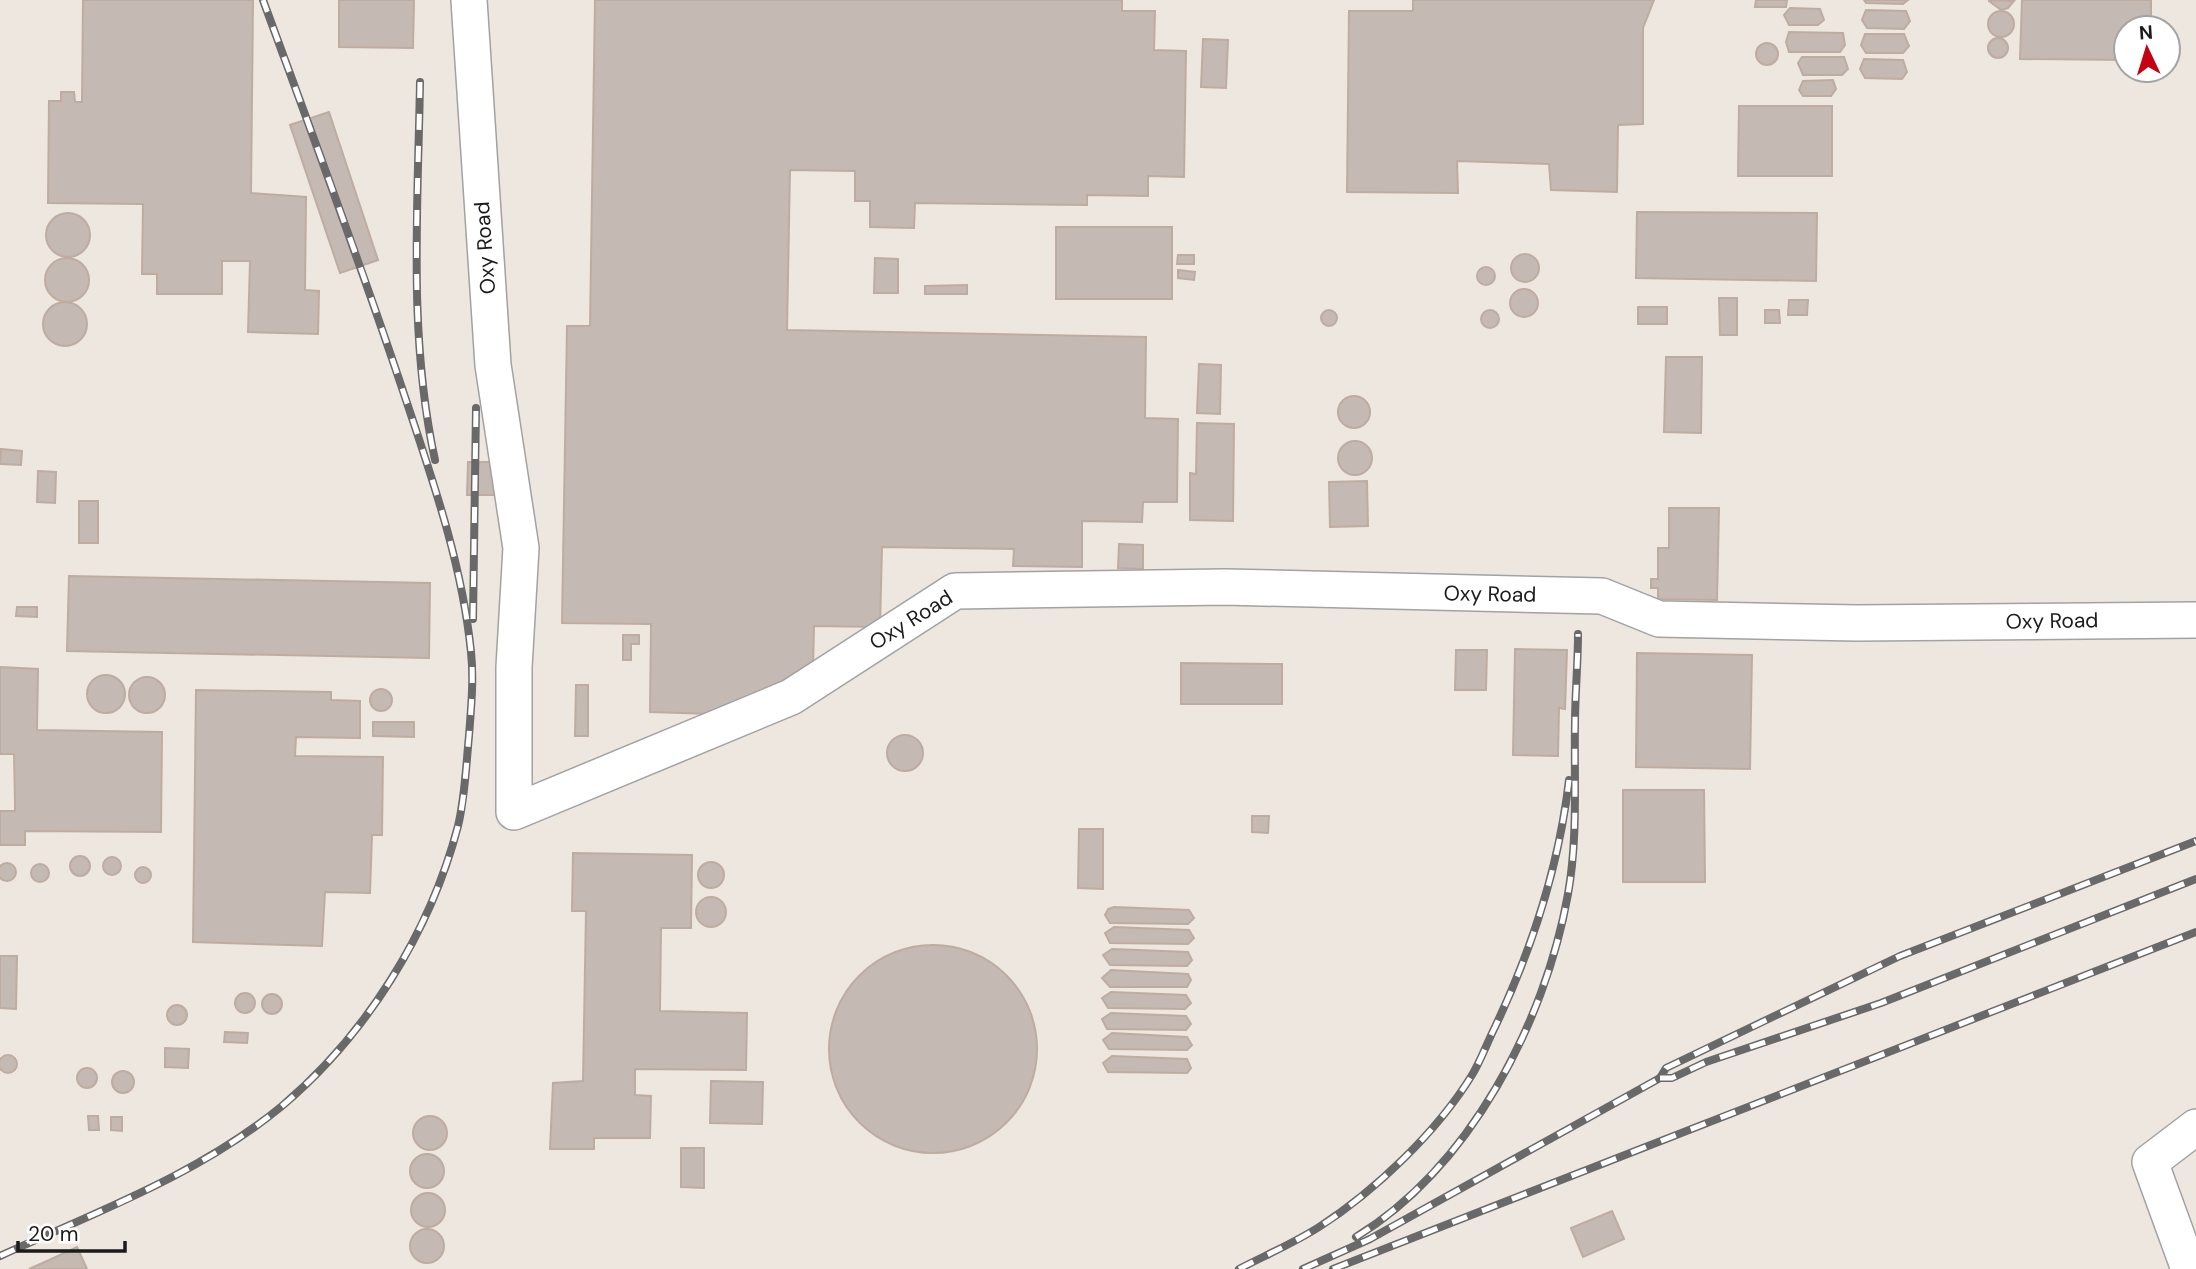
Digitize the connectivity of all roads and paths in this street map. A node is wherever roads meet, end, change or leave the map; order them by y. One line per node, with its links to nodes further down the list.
1 (469, 0): 2 (street, Oxy Road)
2 (2196, 620)
3 (2196, 1127): 4 (street)
4 (2189, 1269)

